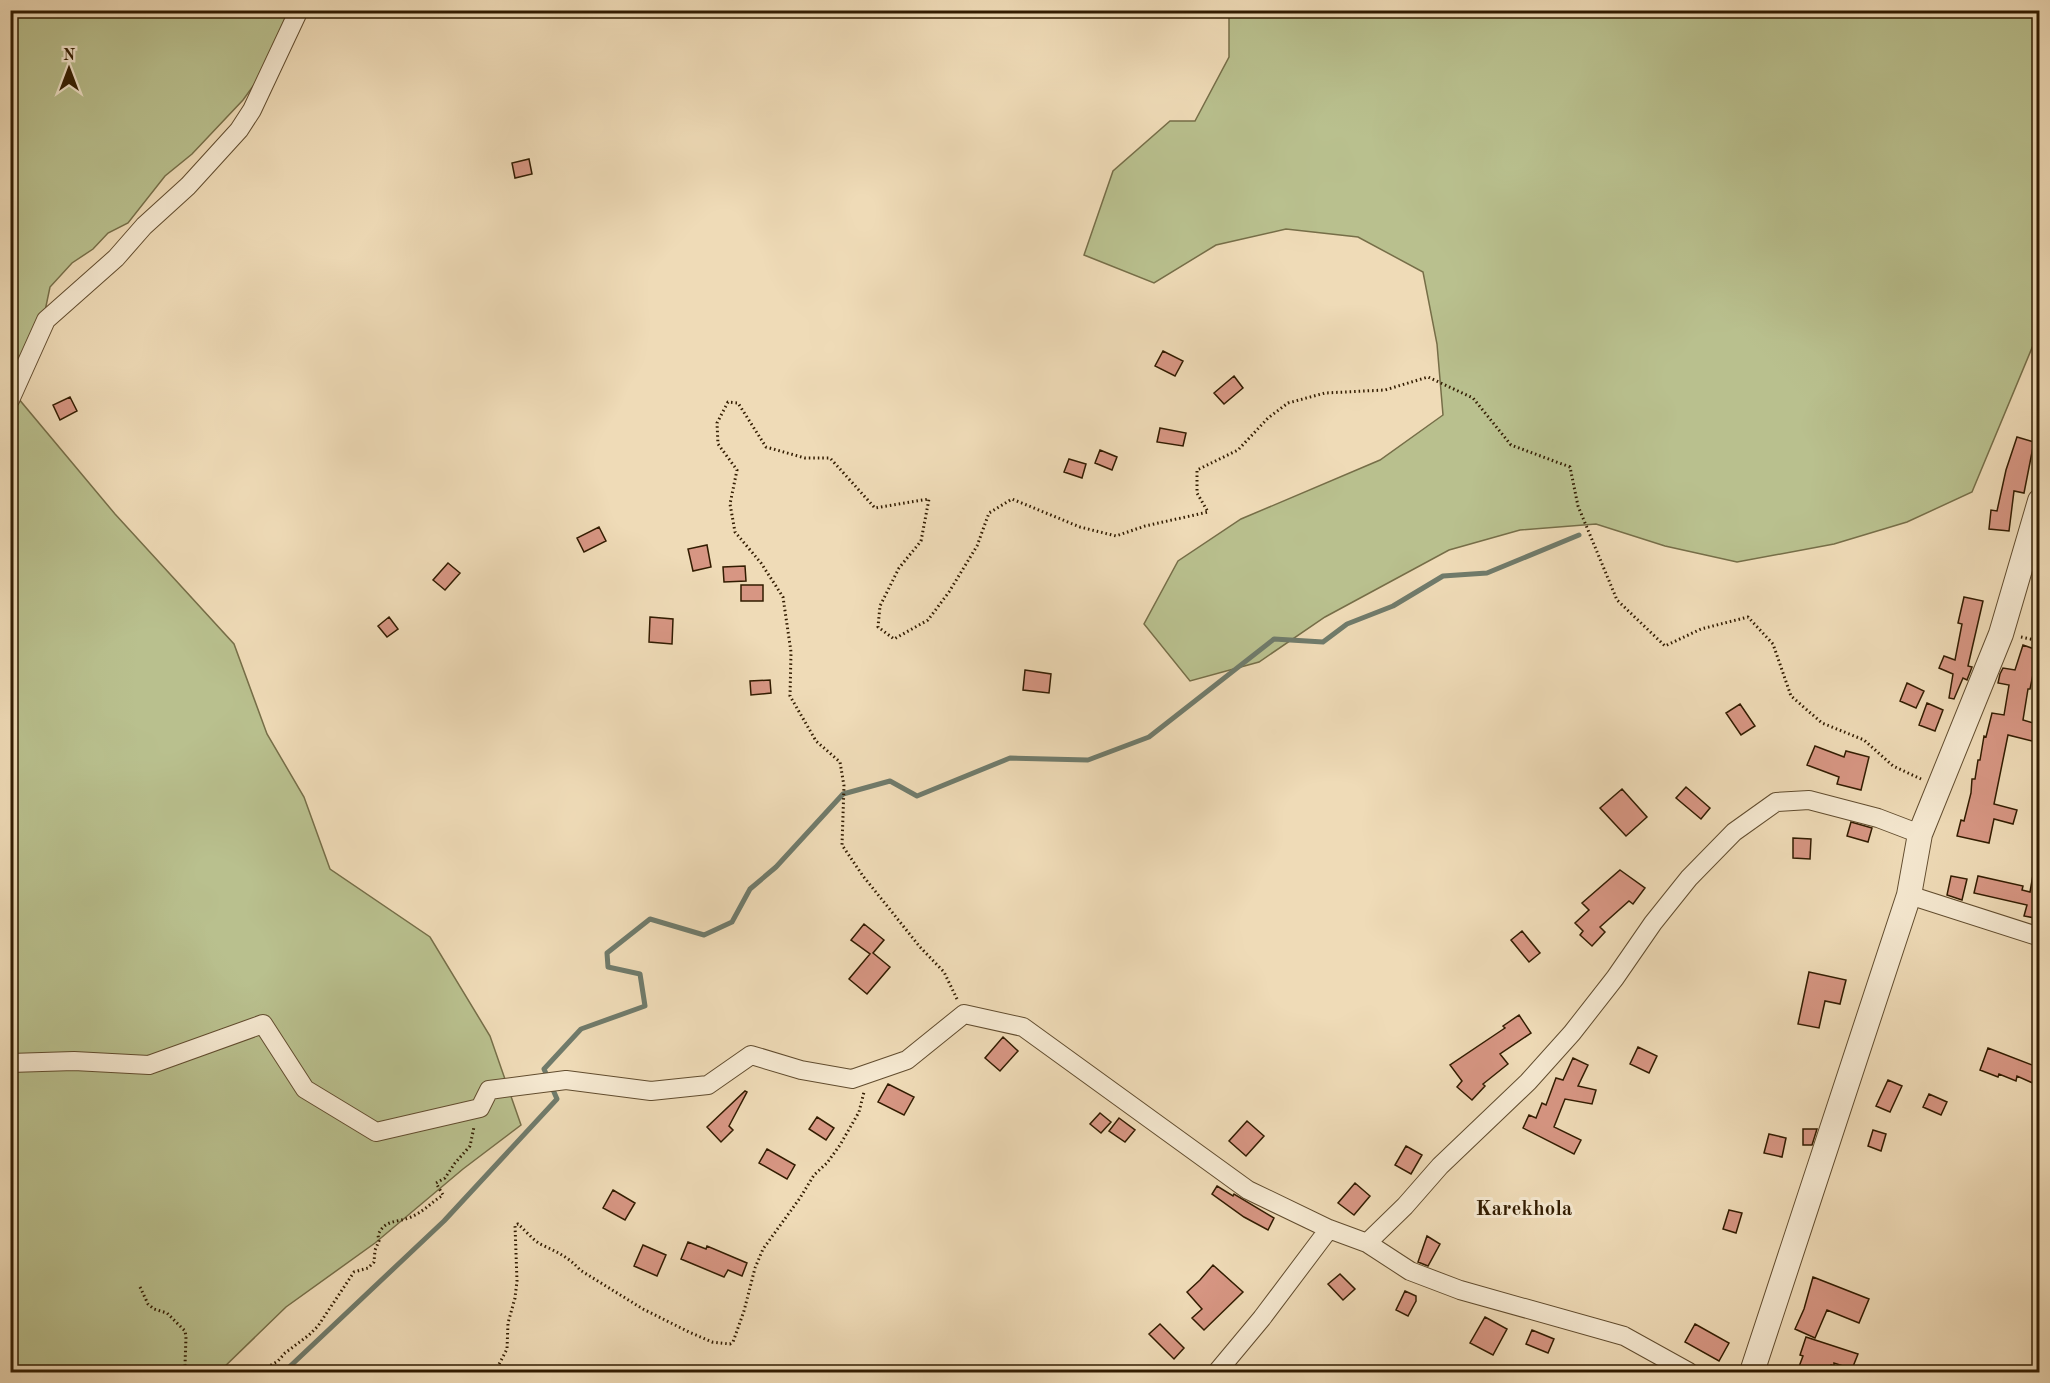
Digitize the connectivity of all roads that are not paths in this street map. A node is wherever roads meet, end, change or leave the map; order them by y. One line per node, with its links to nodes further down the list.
1 (299, 10): 2 (street)
2 (10, 400)
3 (2040, 501): 4 (street)
4 (1920, 834): 5 (street); 9 (street)
5 (1909, 895): 6 (street); 12 (street)
6 (2040, 937)
7 (10, 1063): 8 (street)
8 (1329, 1229): 9 (street); 10 (street)
9 (1367, 1243): 11 (street)
10 (1217, 1372)
11 (1689, 1372)
12 (1752, 1372)

